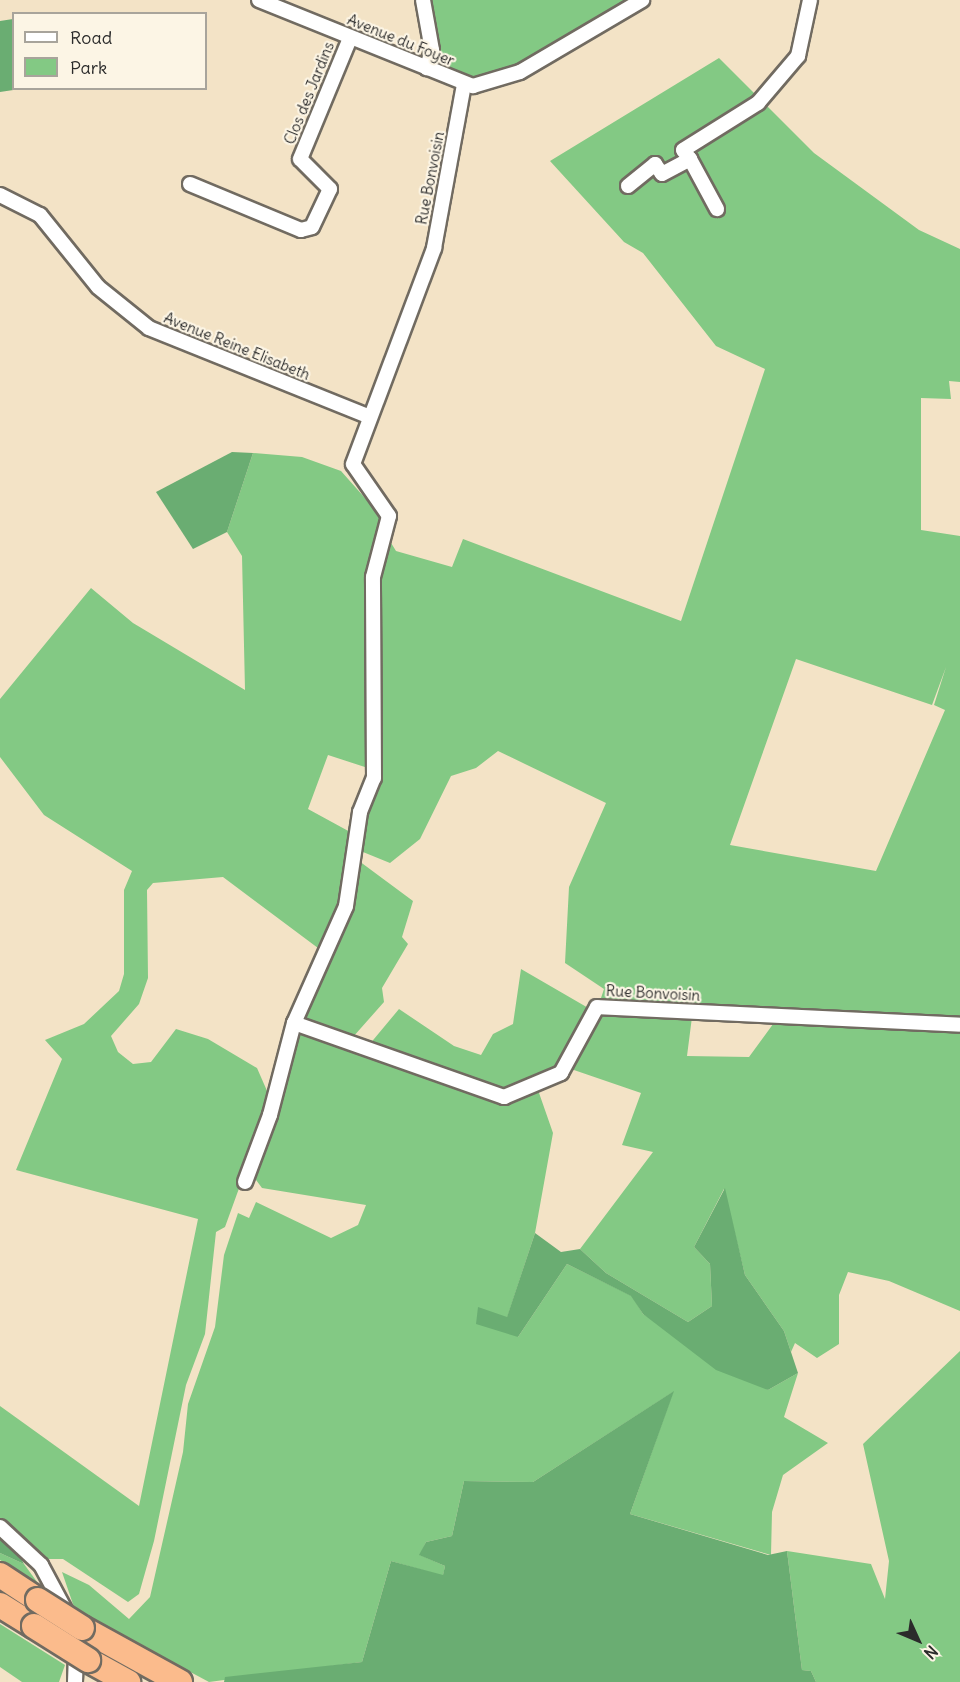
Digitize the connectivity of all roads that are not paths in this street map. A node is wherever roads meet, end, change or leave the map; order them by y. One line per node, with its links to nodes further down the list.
1 (259, 0): 5 (street, Avenue du Foyer)
2 (423, 0): 6 (street)
3 (642, 0): 7 (street)
4 (810, 0): 8 (street)
5 (350, 38): 6 (street, Avenue du Foyer); 9 (street, Clos des Jardins)
6 (427, 68): 7 (street, Avenue du Foyer)
7 (465, 84): 13 (street, Rue Bonvoisin)
8 (690, 159): 10 (street); 12 (street)
9 (190, 184)
10 (628, 186)
11 (0, 195): 13 (street, Avenue Reine Elisabeth)
12 (717, 209)
13 (368, 416): 14 (street, Rue Bonvoisin)
14 (294, 1023): 15 (street, Rue Bonvoisin); 16 (street)
15 (960, 1025)
16 (245, 1182)
17 (0, 1527): 20 (street)
18 (0, 1575): 22 (highway, bridge)
19 (0, 1605): 21 (highway, bridge)
20 (75, 1682)
21 (128, 1682)
22 (180, 1682)

